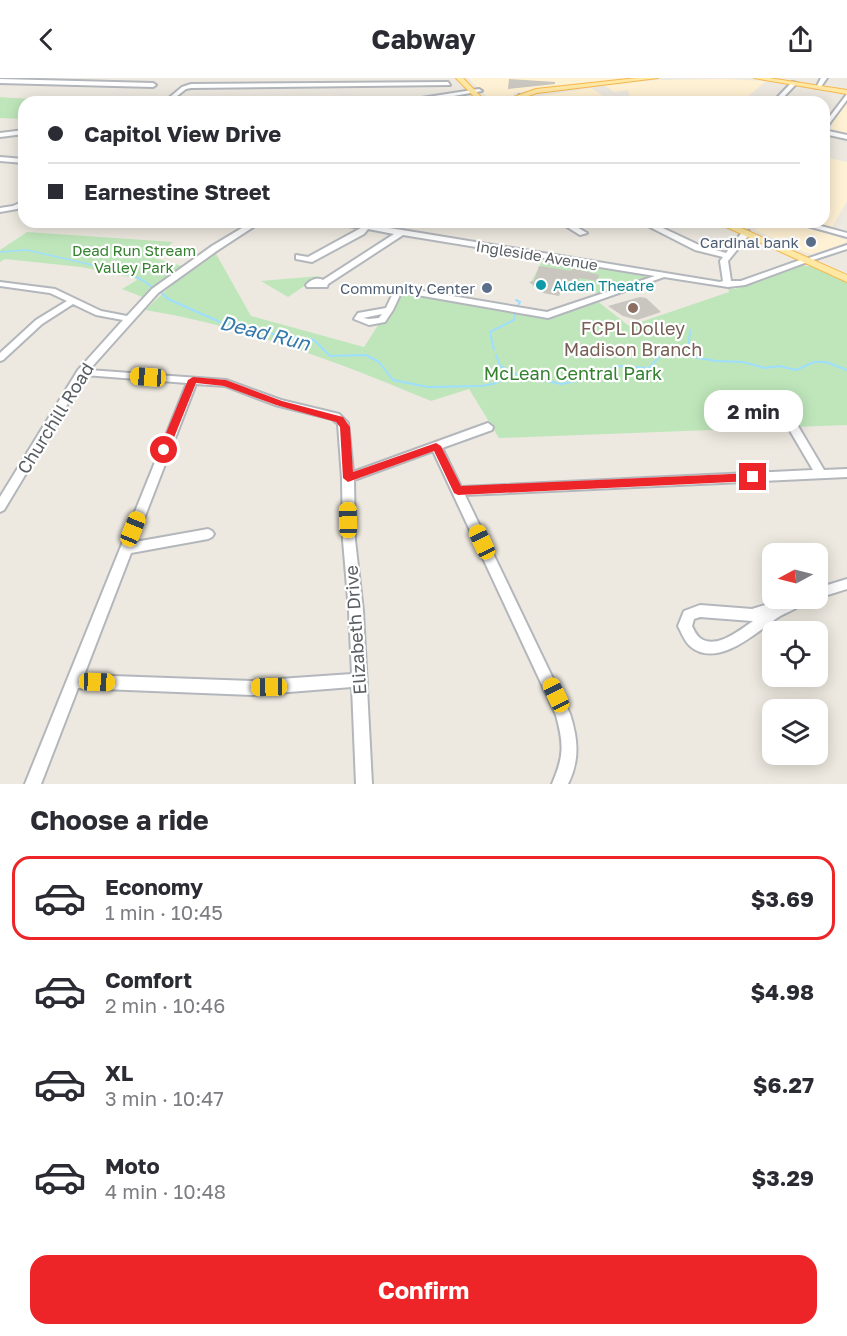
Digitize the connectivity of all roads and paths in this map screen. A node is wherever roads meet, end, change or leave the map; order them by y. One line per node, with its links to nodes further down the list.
1 (459, 78): 14 (main road)
2 (466, 78): 14 (main road)
3 (655, 78): 6 (main road)
4 (757, 78): 8 (main road)
5 (824, 78): 13 (street)
6 (632, 79): 22 (main road)
7 (0, 81): 10 (street)
8 (794, 83): 13 (main road); 23 (street)
9 (448, 84): 12 (street)
10 (153, 85)
11 (267, 86): 12 (street); 16 (street); 17 (street)
12 (286, 86): 18 (street)
13 (818, 87): 15 (main road)
14 (476, 91): 19 (street); 20 (main road); 21 (main road)
15 (847, 94): 24 (street)
16 (175, 96)
17 (261, 96)
18 (282, 96)
19 (448, 96)
20 (479, 96)
21 (482, 96)
22 (522, 96)
23 (782, 96)
24 (830, 120)
25 (830, 131): 28 (street)
26 (18, 133): 27 (street)
27 (0, 135)
28 (847, 136)
29 (0, 159): 30 (street)
30 (18, 160)
31 (18, 206): 32 (street)
32 (0, 210)
33 (248, 228): 59 (street, Churchill Road)
34 (365, 228): 46 (street)
35 (373, 228): 42 (street, Ingleside Avenue)
36 (573, 228): 43 (street)
37 (656, 228): 47 (street)
38 (741, 228): 41 (main road)
39 (744, 228): 41 (main road)
40 (820, 228): 44 (street)
41 (748, 230): 47 (street); 48 (main road); 48 (main road)
42 (402, 232): 49 (street, Ingleside Avenue); 53 (street)
43 (582, 233)
44 (847, 235)
45 (847, 246): 48 (street, Ingleside Avenue)
46 (318, 255)
47 (727, 256): 56 (street)
48 (809, 259): 50 (main road); 52 (main road); 56 (street, Ingleside Avenue)
49 (632, 271): 51 (street, Ingleside Avenue); 54 (street)
50 (847, 274)
51 (663, 276): 54 (street); 56 (street, Ingleside Avenue)
52 (847, 279)
53 (324, 283)
54 (640, 283): 58 (street)
55 (0, 284): 57 (street)
56 (728, 285)
57 (74, 300): 59 (street); 60 (street)
58 (389, 310)
59 (130, 319): 61 (street, Churchill Road)
60 (0, 358)
61 (81, 372): 62 (street, Elizabeth Drive); 70 (street, Churchill Road)
62 (193, 380): 68 (street, Elizabeth Drive); 72 (street)
63 (791, 424): 67 (street)
64 (488, 427): 65 (street)
65 (436, 446): 68 (street); 69 (street)
66 (847, 473): 67 (street)
67 (821, 474): 69 (street)
68 (348, 478): 76 (street, Elizabeth Drive)
69 (458, 490): 80 (street)
70 (0, 507)
71 (208, 534): 72 (street)
72 (125, 549): 77 (street)
73 (847, 584): 74 (street)
74 (828, 590)
75 (783, 607): 75 (street)
76 (359, 680): 77 (street); 79 (street, Elizabeth Drive)
77 (74, 681): 78 (street)
78 (33, 784)
79 (364, 784)
80 (560, 784)

